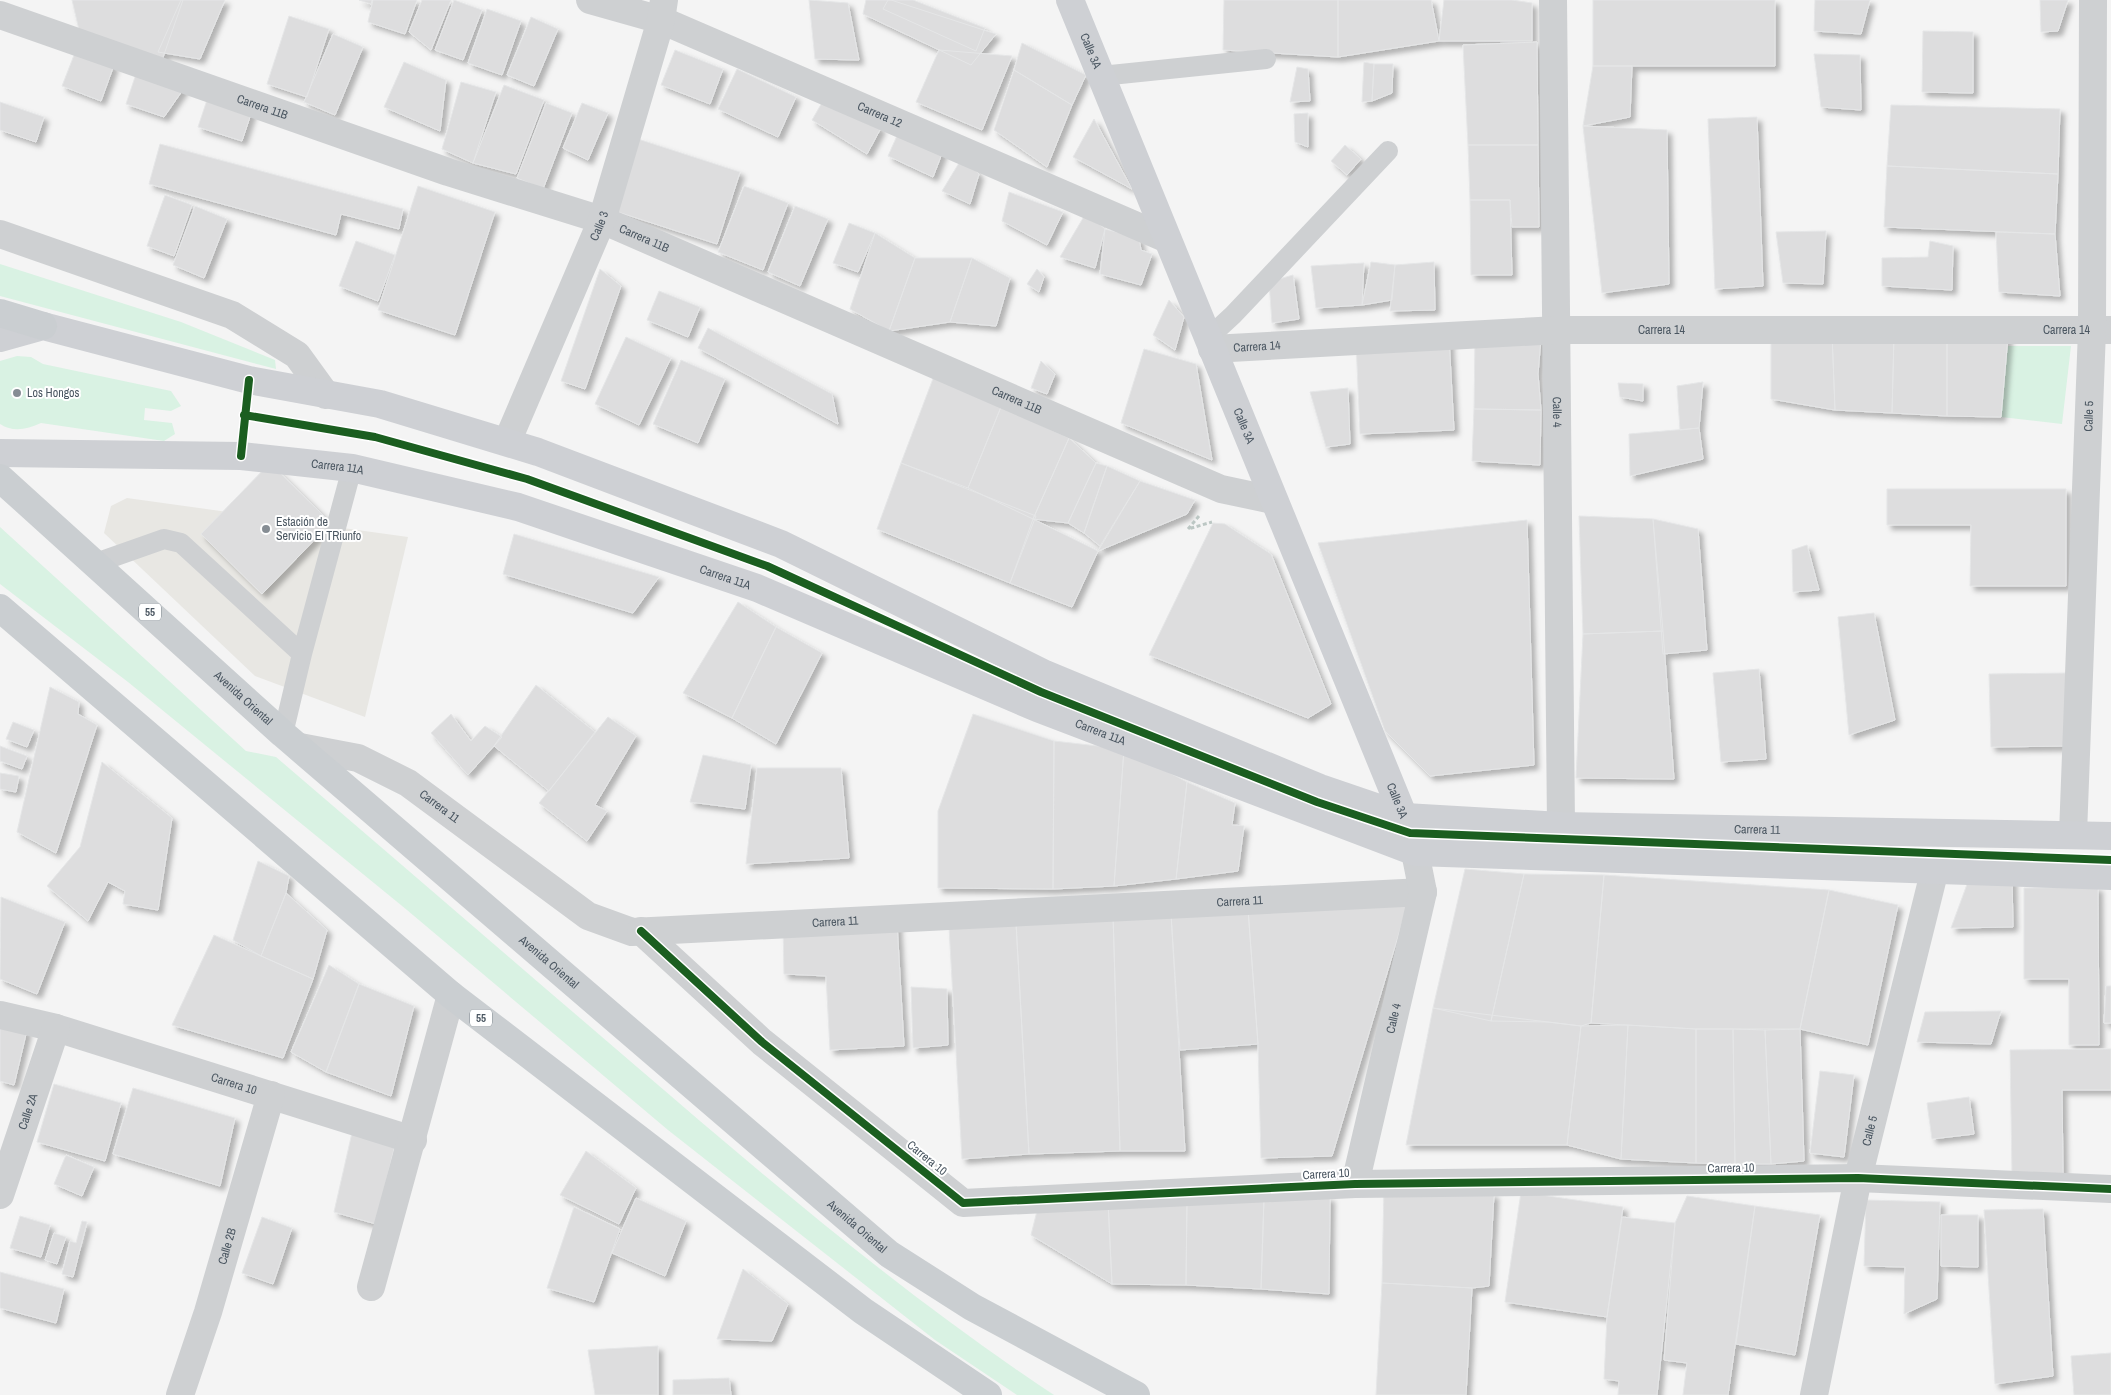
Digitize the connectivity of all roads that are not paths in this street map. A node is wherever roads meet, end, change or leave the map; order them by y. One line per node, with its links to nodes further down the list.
1 (590, 0): 5 (street, Carrera 12)
2 (1070, 0): 8 (main road, Calle 3A)
3 (1554, 0): 15 (street, Calle 4)
4 (2093, 0): 16 (street, Calle 5)
5 (662, 10): 10 (street, Calle 3); 12 (street, Carrera 12)
6 (0, 15): 10 (street, Carrera 11B)
7 (1266, 59): 8 (lane)
8 (1101, 76): 12 (main road, Calle 3A)
9 (1388, 151): 18 (lane)
10 (602, 220): 20 (street, Calle 3); 24 (street, Carrera 11B)
11 (0, 234): 19 (street)
12 (1167, 239): 18 (main road, Calle 3A)
13 (0, 313): 14 (main road)
14 (43, 326): 17 (main road); 19 (main road)
15 (1558, 330): 16 (street, Carrera 14); 18 (street, Carrera 14); 30 (street, Calle 4)
16 (2101, 330): 31 (street, Calle 5)
17 (0, 338)
18 (1210, 344): 24 (main road, Calle 3A)
19 (326, 395): 20 (main road)
20 (507, 442): 29 (main road)
21 (0, 453): 22 (main road, Carrera 11A)
22 (352, 468): 27 (lane); 33 (main road, Carrera 11A)
23 (0, 478): 25 (main road, Avenida Oriental / 55)
24 (1273, 500): 29 (main road, Calle 3A)
25 (96, 563): 27 (lane); 28 (main road, Avenida Oriental / 55)
26 (0, 608): 38 (main road, 55)
27 (302, 654): 28 (lane)
28 (292, 740): 37 (street, Carrera 11); 50 (main road, Avenida Oriental / 55)
29 (1404, 817): 30 (main road, Carrera 11); 33 (main road, Calle 3A)
30 (1561, 826): 31 (main road, Carrera 11)
31 (2073, 834): 32 (main road, Carrera 11)
32 (2111, 836)
33 (1415, 852): 34 (main road); 36 (street, Calle 4)
34 (1935, 869): 35 (main road); 43 (street, Calle 5)
35 (2111, 876)
36 (1423, 892): 37 (street, Carrera 11); 44 (street, Calle 4)
37 (641, 931): 44 (street, Carrera 10)
38 (451, 995): 42 (street); 49 (main road, 55)
39 (0, 1015): 40 (street, Carrera 10)
40 (56, 1028): 41 (street, Carrera 10); 46 (street, Calle 2A)
41 (271, 1095): 42 (street, Carrera 10); 48 (street, Calle 2B)
42 (413, 1140): 47 (street)
43 (1858, 1178): 44 (street, Carrera 10); 45 (street, Carrera 10); 51 (street, Calle 5)
44 (1355, 1184)
45 (2111, 1189)
46 (0, 1195)
47 (372, 1287)
48 (180, 1395)
49 (988, 1395)
50 (1136, 1395)
51 (1814, 1395)

